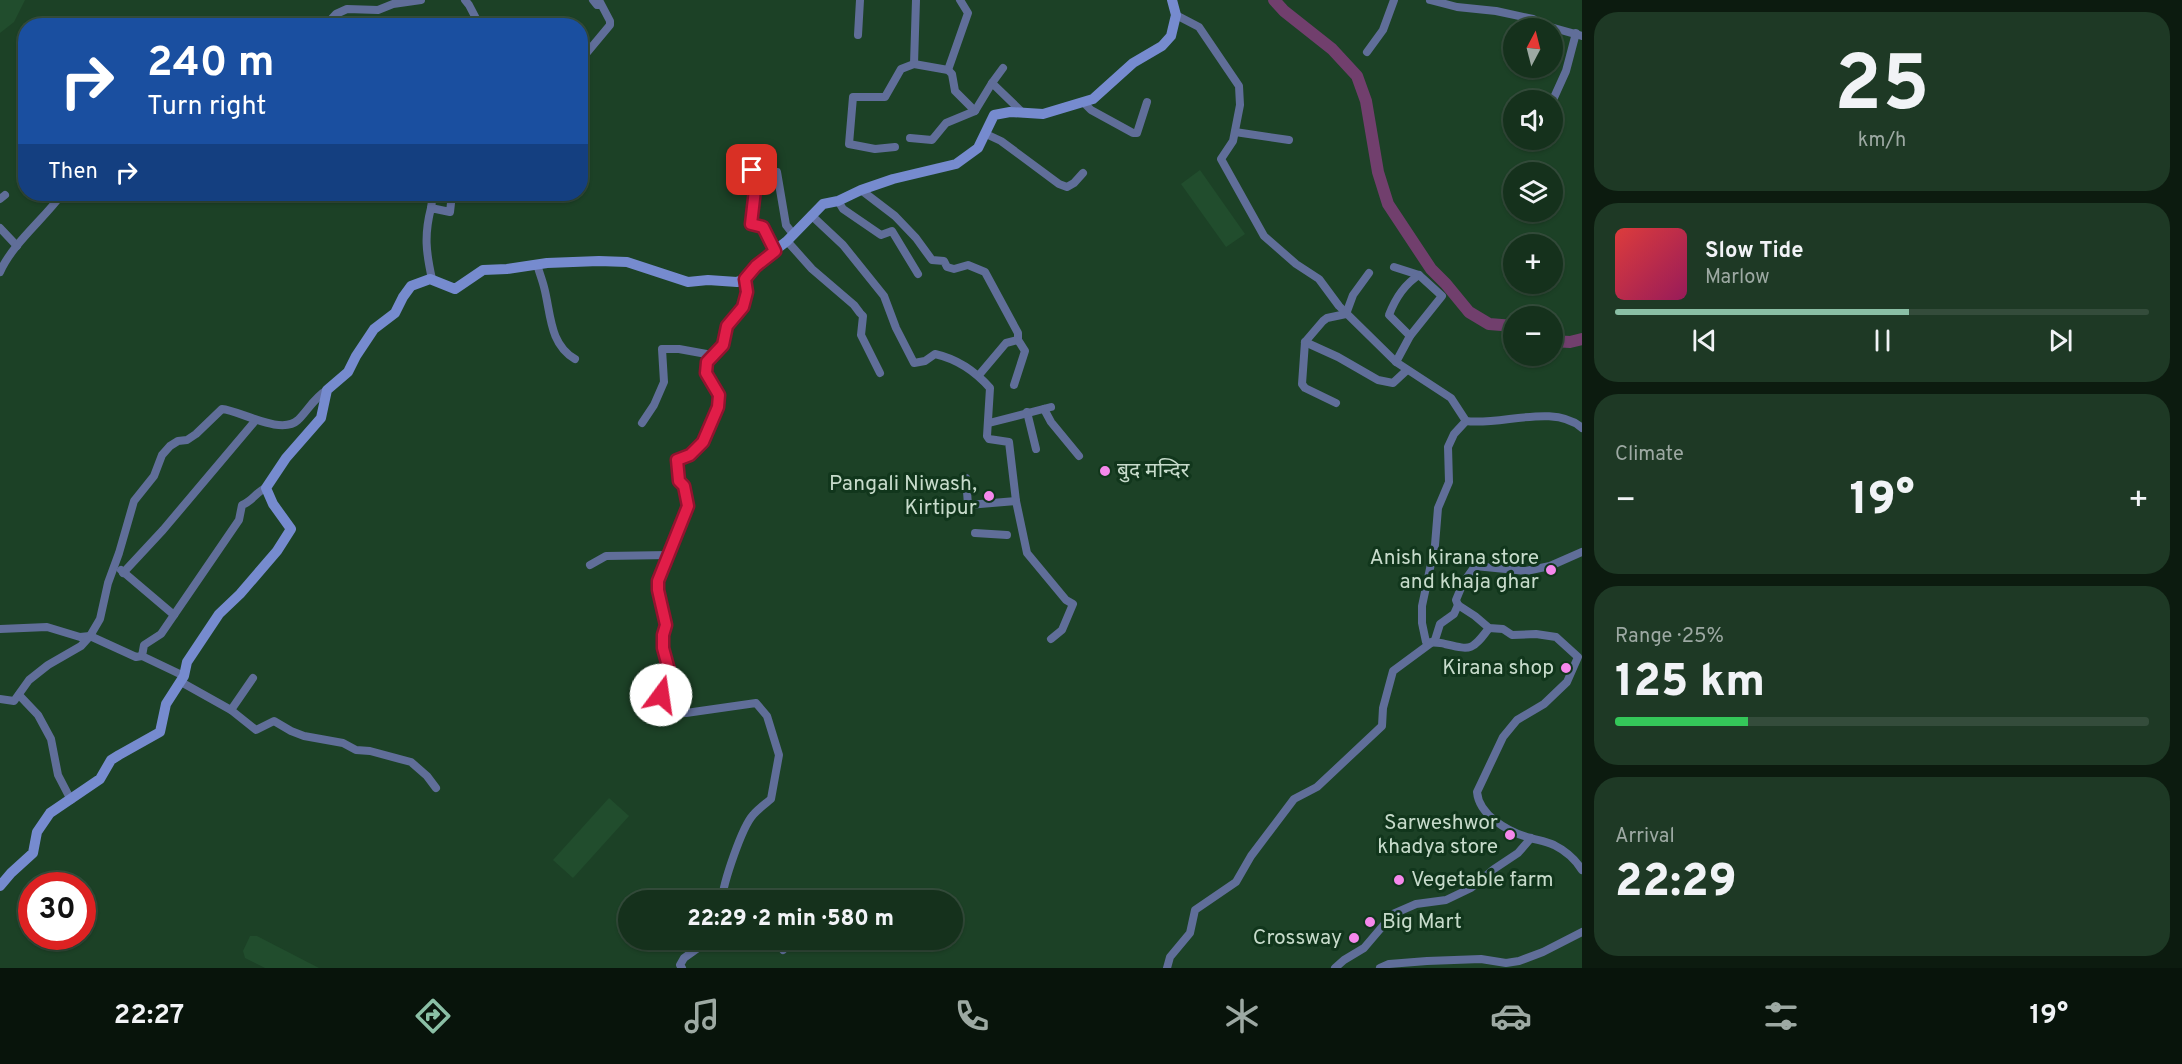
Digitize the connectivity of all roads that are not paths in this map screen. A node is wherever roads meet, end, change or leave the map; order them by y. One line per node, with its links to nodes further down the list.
1 (421, 0): 12 (street)
2 (465, 0): 13 (street)
3 (860, 0): 15 (street)
4 (916, 0): 18 (street)
5 (960, 0): 20 (street)
6 (1172, 0): 11 (street)
7 (1394, 0): 17 (street)
8 (1430, 0): 10 (street)
9 (599, 1): 16 (street)
10 (1452, 3): 14 (street)
11 (1176, 15): 23 (street); 27 (street)
12 (332, 18)
13 (476, 18)
14 (1579, 34): 22 (street)
15 (858, 35)
16 (588, 51)
17 (1367, 52)
18 (914, 64): 20 (street); 31 (street)
19 (1004, 68): 21 (street)
20 (948, 70): 25 (street)
21 (992, 83): 25 (street); 26 (street)
22 (1557, 90)
23 (1083, 102): 24 (street); 26 (street)
24 (1147, 102)
25 (975, 111): 29 (street)
26 (1024, 114): 28 (street)
27 (1235, 132): 30 (street); 54 (street)
28 (986, 134): 34 (street); 35 (street)
29 (910, 138)
30 (1289, 140)
31 (895, 147)
32 (749, 151): 45 (street)
33 (777, 172): 43 (street)
34 (1083, 174)
35 (861, 190): 39 (street); 56 (street)
36 (56, 201): 44 (street)
37 (432, 201): 40 (street)
38 (451, 201): 40 (street)
39 (838, 201): 41 (street); 50 (street)
40 (431, 208): 52 (street)
41 (811, 215): 43 (street); 63 (street)
42 (0, 228): 44 (street)
43 (790, 238): 45 (street); 62 (street)
44 (17, 246): 48 (street)
45 (775, 251): 53 (street)
46 (537, 264): 52 (street); 53 (street); 59 (street)
47 (1394, 267): 51 (street)
48 (0, 272)
49 (1369, 273): 54 (street)
50 (918, 274)
51 (1419, 274): 55 (street); 55 (street)
52 (430, 279): 65 (street)
53 (745, 279): 58 (street)
54 (1346, 314): 57 (street); 60 (street)
55 (1410, 336): 60 (street)
56 (1018, 340): 63 (street); 64 (street)
57 (1305, 342): 61 (street); 66 (street)
58 (712, 355): 70 (street); 81 (street)
59 (575, 359)
60 (1396, 362): 61 (street)
61 (1407, 370): 69 (street)
62 (880, 373)
63 (979, 375): 71 (street)
64 (1014, 385)
65 (327, 390): 68 (street); 76 (street)
66 (1336, 403)
67 (1027, 412): 71 (street); 73 (street); 74 (street)
68 (255, 421): 83 (street); 84 (street)
69 (1466, 421): 72 (street); 91 (street)
70 (642, 423)
71 (989, 423): 77 (street)
72 (1582, 428)
73 (1036, 449)
74 (1079, 456)
75 (966, 478): 77 (street)
76 (266, 488): 86 (street); 94 (street)
77 (1016, 501): 90 (street)
78 (975, 533): 79 (street)
79 (1007, 535)
80 (1582, 552): 85 (street)
81 (669, 555): 82 (street); 103 (street)
82 (590, 565)
83 (115, 566): 84 (street); 89 (street)
84 (123, 573): 86 (street)
85 (1458, 605): 87 (street); 91 (street)
86 (174, 615): 92 (street)
87 (1489, 628): 91 (street); 100 (street)
88 (0, 629): 89 (street)
89 (90, 636): 92 (street); 95 (street)
90 (1051, 639)
91 (1431, 643): 107 (street)
92 (142, 656): 94 (street)
93 (253, 678): 97 (street)
94 (183, 679): 97 (street); 99 (street)
95 (19, 695): 96 (street); 99 (street)
96 (0, 699)
97 (231, 710): 98 (street)
98 (436, 788)
99 (71, 800): 102 (street)
100 (1531, 838): 101 (street); 108 (street)
101 (1582, 870)
102 (0, 886)
103 (723, 890)
104 (1582, 932): 109 (street)
105 (697, 950): 106 (street)
106 (682, 968)
107 (1167, 968)
108 (1335, 968)
109 (1380, 968)

